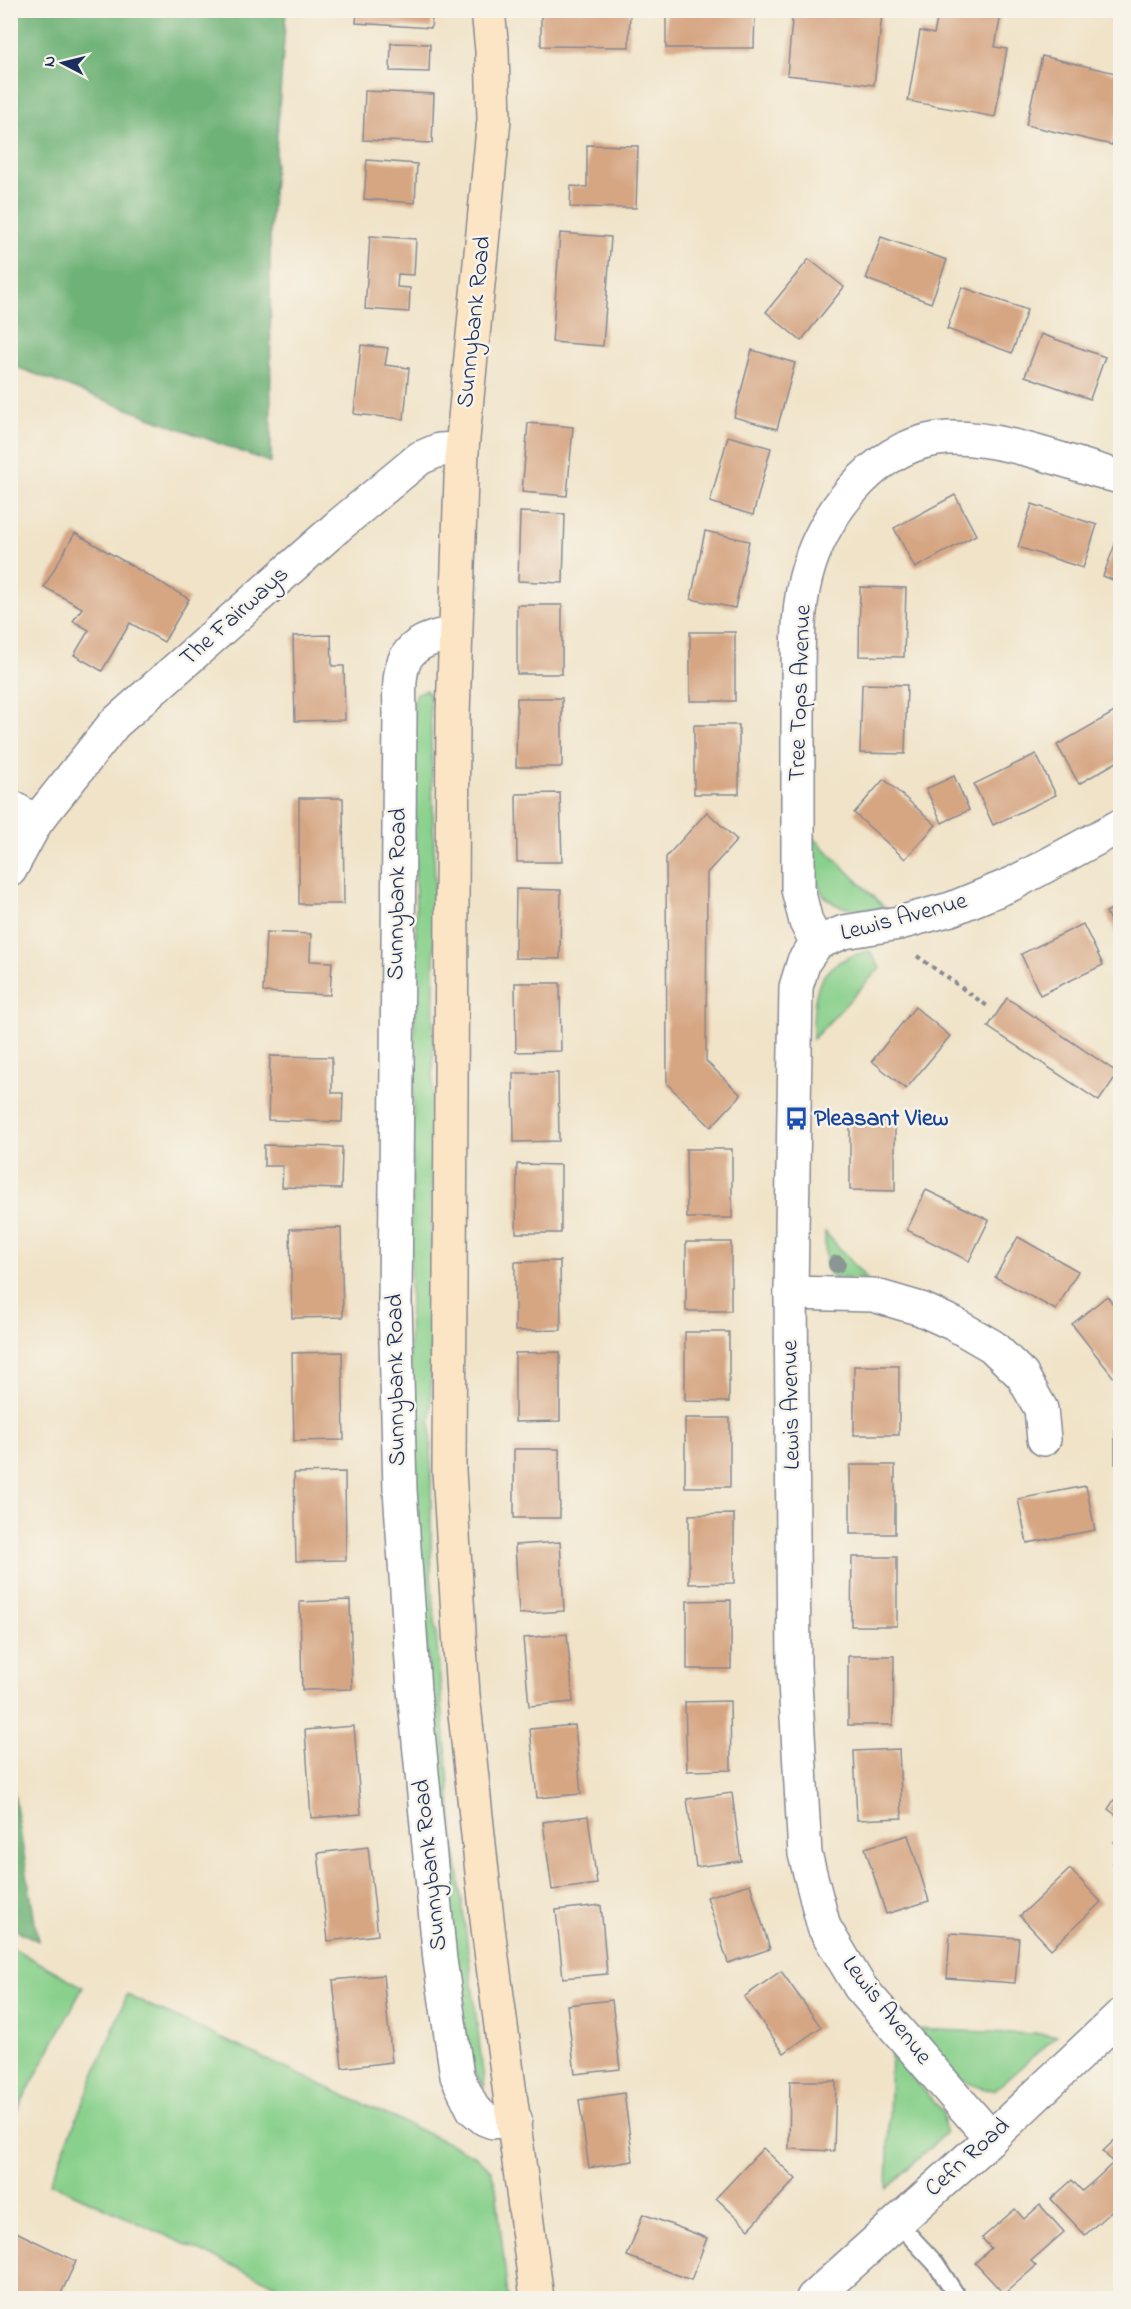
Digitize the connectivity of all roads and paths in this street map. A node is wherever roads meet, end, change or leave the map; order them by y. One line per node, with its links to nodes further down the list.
1 (488, 10): 2 (street, Sunnybank Road)
2 (462, 449): 4 (street, Sunnybank Road); 5 (street, The Fairways)
3 (1120, 477): 8 (street, Tree Tops Avenue)
4 (455, 633): 14 (street, Sunnybank Road); 14 (street, Sunnybank Road)
5 (23, 814): 7 (street, The Fairways)
6 (1120, 826): 8 (street, Lewis Avenue)
7 (10, 870)
8 (817, 943): 11 (street, Lewis Avenue)
9 (910, 952): 10 (path)
10 (990, 1008)
11 (791, 1293): 12 (street); 15 (street, Lewis Avenue)
12 (1044, 1438)
13 (1120, 2016): 15 (street, Cefn Road)
14 (515, 2119): 17 (street, Sunnybank Road)
15 (992, 2138): 16 (street, Cefn Road)
16 (897, 2222): 18 (street, Cefn Road); 19 (lane)
17 (537, 2298)
18 (813, 2298)
19 (958, 2298)

